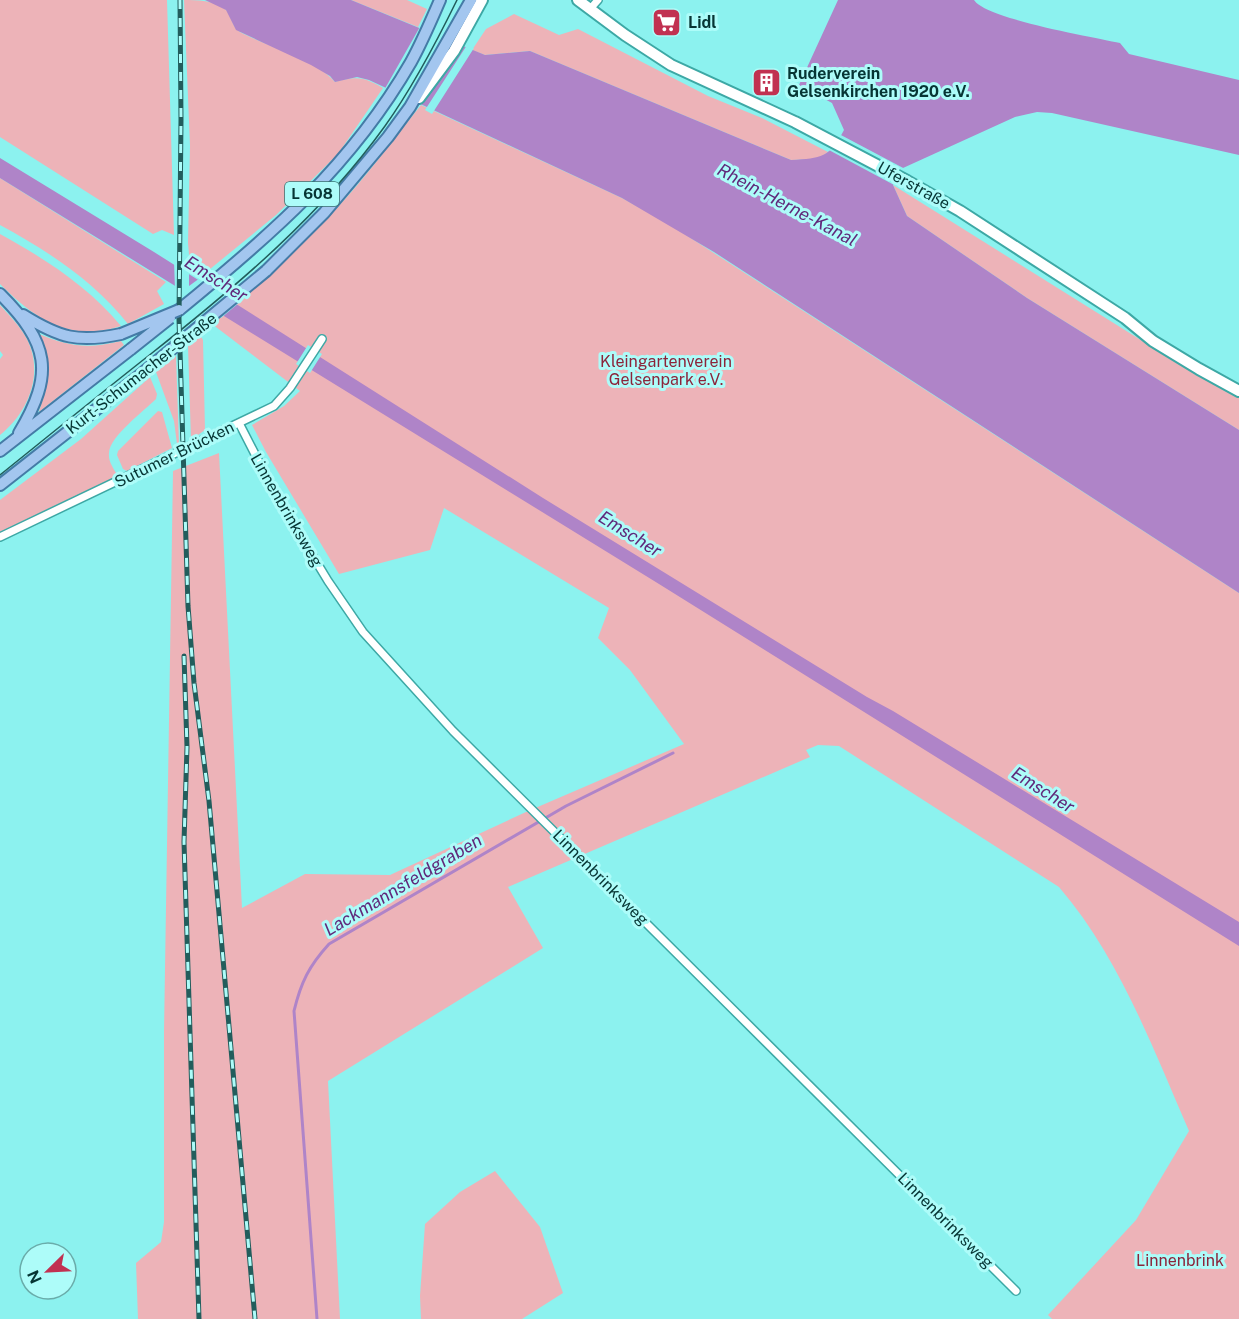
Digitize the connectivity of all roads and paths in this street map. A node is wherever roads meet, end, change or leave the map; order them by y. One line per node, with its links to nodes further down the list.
1 (440, 0): 9 (main road, Kurt-Schumacher-Straße / L 608)
2 (471, 0): 7 (main road, Kurt-Schumacher-Straße / L 608)
3 (482, 0): 7 (main road)
4 (578, 0): 6 (main road, Uferstraße)
5 (598, 0): 6 (street)
6 (590, 9): 12 (main road, Uferstraße)
7 (458, 34): 16 (main road, Kurt-Schumacher-Straße / L 608, bridge)
8 (0, 294): 10 (main road, L 608)
9 (179, 310): 10 (main road, L 608, bridge); 14 (main road, Kurt-Schumacher-Straße / L 608, bridge)
10 (20, 314): 14 (main road, L 608)
11 (321, 339): 13 (street, Sutumer Brücken)
12 (1239, 391)
13 (239, 423): 17 (street, Sutumer Brücken); 18 (street, Linnenbrinksweg)
14 (15, 439): 15 (main road, Kurt-Schumacher-Straße / L 608)
15 (0, 451)
16 (0, 485)
17 (0, 537)
18 (1016, 1291)

